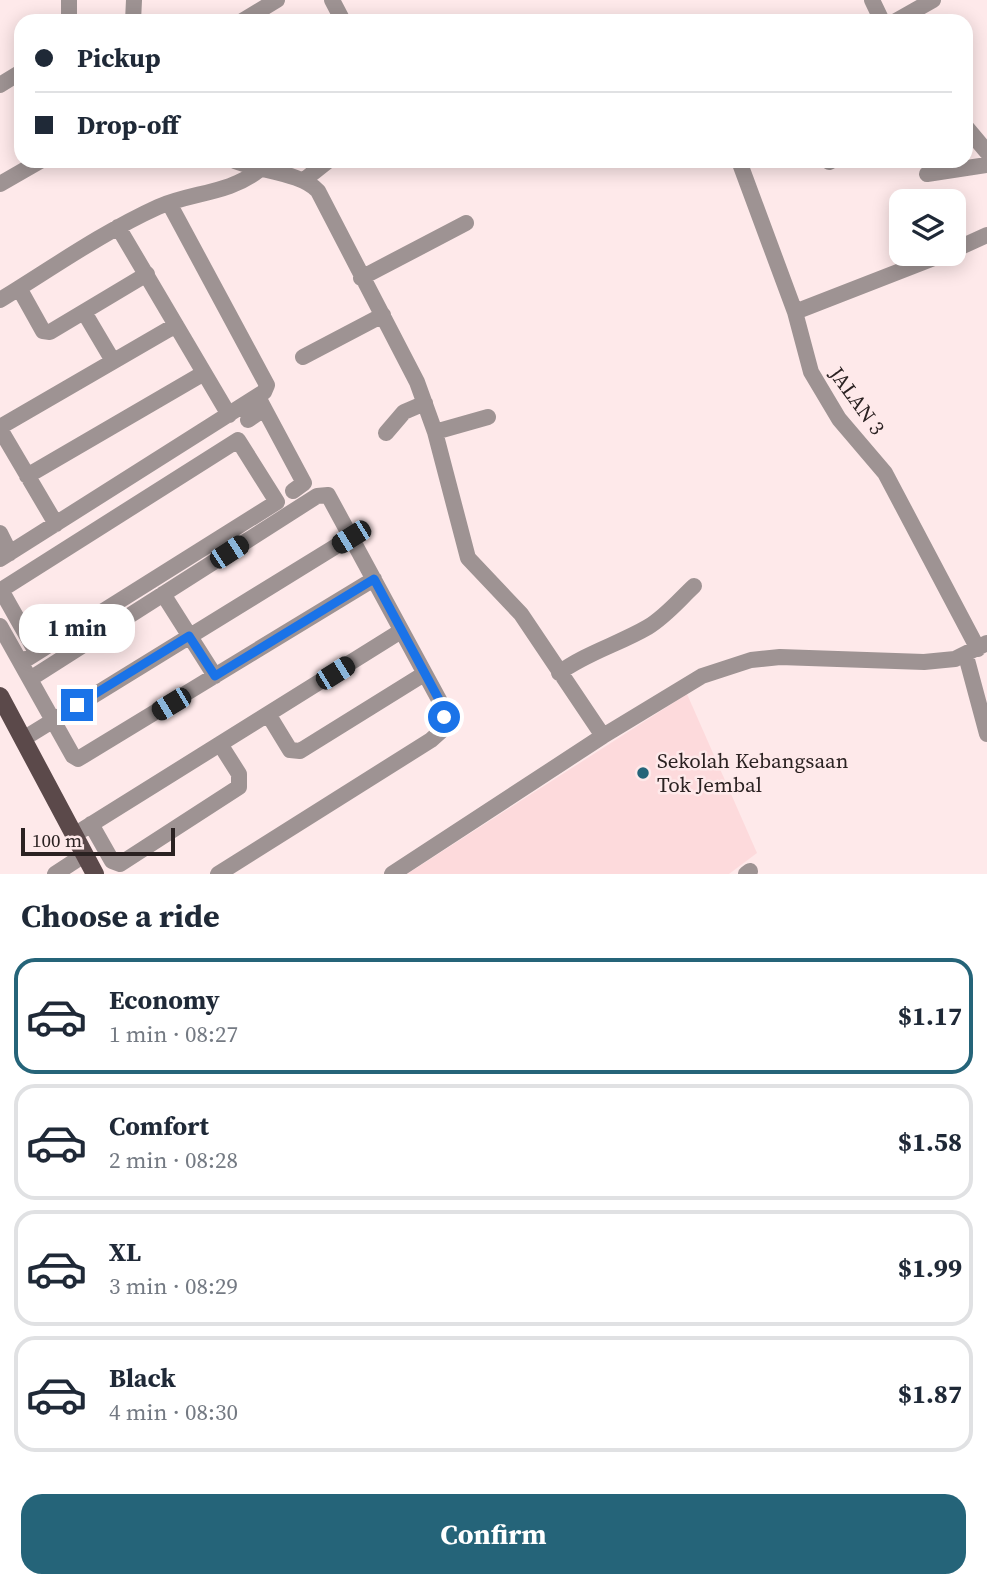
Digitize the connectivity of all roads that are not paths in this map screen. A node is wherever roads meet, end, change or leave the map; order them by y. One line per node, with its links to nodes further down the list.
1 (277, 0): 3 (street)
2 (933, 0): 4 (street)
3 (254, 14)
4 (908, 14)
5 (973, 135): 6 (street)
6 (987, 152)
7 (28, 168): 15 (street)
8 (254, 168): 12 (street)
9 (319, 168): 14 (street)
10 (741, 168): 27 (street, JALAN 3)
11 (963, 168): 13 (street)
12 (259, 170): 14 (street); 16 (street)
13 (927, 174)
14 (304, 180): 23 (street)
15 (0, 184)
16 (169, 203): 18 (street); 34 (street)
17 (466, 223): 23 (street)
18 (118, 227): 22 (street); 24 (street)
19 (987, 235): 20 (street)
20 (966, 245)
21 (913, 266): 27 (street)
22 (146, 274): 26 (street); 29 (street)
23 (361, 278): 28 (street)
24 (19, 288): 25 (street); 26 (street)
25 (0, 300)
26 (84, 312): 31 (street)
27 (795, 312): 54 (street, JALAN 3)
28 (383, 315): 30 (street); 33 (street)
29 (176, 325): 31 (street); 32 (street)
30 (303, 357)
31 (113, 361): 38 (street)
32 (204, 373): 35 (street); 42 (street)
33 (425, 402): 39 (street); 40 (street)
34 (261, 403): 35 (street); 37 (street); 43 (street)
35 (227, 417): 41 (street); 44 (street)
36 (488, 417): 39 (street)
37 (248, 420)
38 (0, 428): 42 (street)
39 (435, 432): 57 (street)
40 (386, 433)
41 (238, 440): 55 (street); 55 (street)
42 (27, 476): 44 (street)
43 (293, 491)
44 (56, 524): 47 (street)
45 (0, 534): 47 (street)
46 (351, 537): 48 (street); 50 (street); 53 (street)
47 (5, 556)
48 (374, 579): 52 (street); 59 (street)
49 (694, 586): 57 (street)
50 (163, 594): 53 (street); 60 (street)
51 (0, 626): 56 (street)
52 (401, 631): 58 (street); 62 (street)
53 (189, 636): 59 (street); 63 (street)
54 (977, 649): 64 (street, JALAN 3); 65 (street)
55 (36, 653): 56 (street)
56 (22, 662): 60 (street)
57 (559, 673): 65 (street)
58 (425, 674): 62 (street); 73 (street)
59 (215, 676): 63 (street)
60 (30, 679): 63 (street)
61 (0, 696): 66 (main road)
62 (268, 714): 67 (street)
63 (55, 719): 66 (street)
64 (987, 734)
65 (603, 736): 74 (street)
66 (23, 739): 69 (main road)
67 (220, 744): 68 (street); 68 (street)
68 (91, 824): 69 (street)
69 (74, 835): 70 (main road)
70 (84, 855): 71 (street); 72 (main road)
71 (55, 874)
72 (95, 874)
73 (218, 874)
74 (392, 874)

